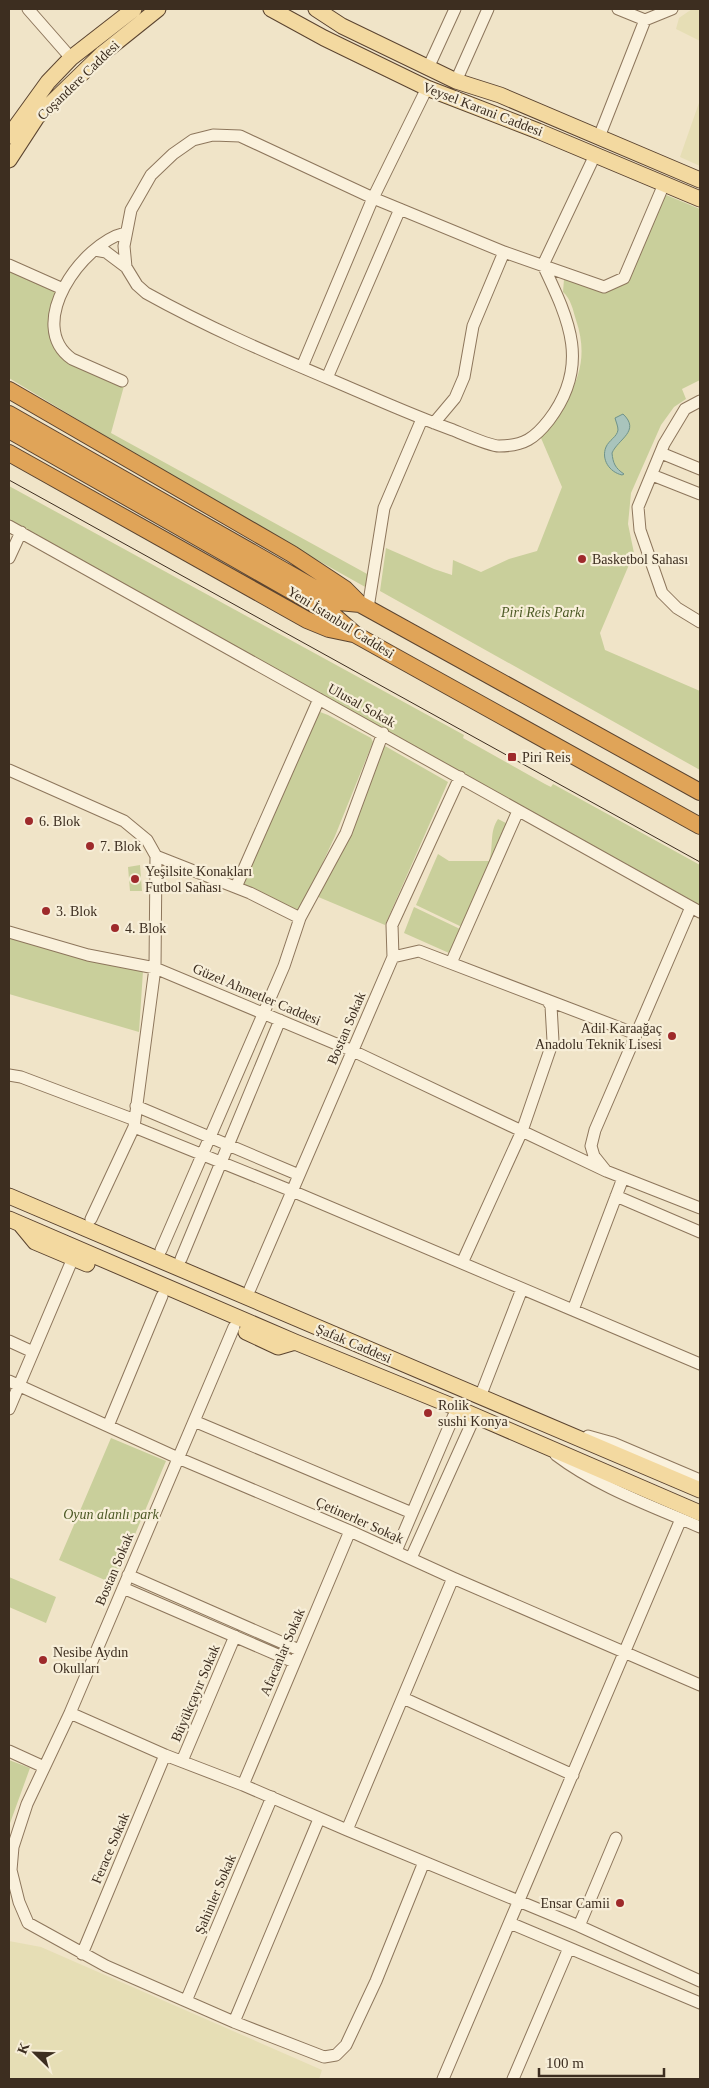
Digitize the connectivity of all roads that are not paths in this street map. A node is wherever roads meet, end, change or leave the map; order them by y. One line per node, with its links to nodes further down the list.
1 (28, 9): 11 (street)
2 (134, 9): 11 (main road, Coşandere Caddesi)
3 (158, 9): 18 (main road, Coşandere Caddesi)
4 (271, 9): 14 (main road, Veysel Karani Caddesi)
5 (316, 9): 12 (main road, Veysel Karani Caddesi)
6 (455, 9): 12 (street)
7 (488, 9): 13 (street)
8 (618, 9): 10 (street)
9 (672, 9): 10 (street)
10 (645, 20): 16 (street)
11 (72, 58): 15 (main road, Coşandere Caddesi)
12 (428, 68): 13 (main road, Veysel Karani Caddesi)
13 (456, 81): 16 (main road, Veysel Karani Caddesi)
14 (427, 88): 17 (main road, Veysel Karani Caddesi); 21 (street)
15 (9, 133)
16 (599, 137): 19 (main road, Veysel Karani Caddesi)
17 (595, 155): 20 (main road, Veysel Karani Caddesi); 28 (street)
18 (9, 160)
19 (700, 180)
20 (664, 184): 22 (main road, Veysel Karani Caddesi); 28 (street)
21 (374, 198): 23 (street); 24 (street); 31 (street)
22 (700, 199)
23 (400, 209): 26 (street); 32 (street)
24 (125, 233): 25 (street); 29 (street)
25 (95, 250): 29 (street); 30 (street)
26 (504, 252): 28 (street); 38 (street)
27 (9, 265): 30 (street)
28 (543, 265): 38 (street)
29 (126, 267): 31 (street)
30 (64, 289): 33 (street)
31 (302, 367): 32 (street)
32 (327, 378): 37 (street)
33 (122, 380)
34 (11, 390): 48 (highway)
35 (700, 401): 40 (street)
36 (9, 414): 48 (highway, Yeni İstanbul Caddesi)
37 (422, 418): 38 (street); 48 (street)
38 (434, 423)
39 (9, 430): 50 (highway, Yeni İstanbul Caddesi)
40 (661, 452): 42 (street); 43 (street)
41 (9, 453): 50 (highway)
42 (700, 469)
43 (652, 475): 44 (street); 49 (street)
44 (700, 494)
45 (9, 526): 46 (street, Ulusal Sokak)
46 (21, 532): 47 (street); 51 (street, Ulusal Sokak)
47 (9, 558)
48 (364, 606): 55 (highway, Yeni İstanbul Caddesi)
49 (700, 622)
50 (356, 635): 57 (highway, Yeni İstanbul Caddesi)
51 (319, 698): 52 (street, Ulusal Sokak); 59 (street)
52 (383, 733): 54 (street, Ulusal Sokak); 61 (street)
53 (9, 770): 58 (street)
54 (460, 777): 56 (street, Ulusal Sokak); 63 (street, Bostan Sokak)
55 (700, 792)
56 (518, 810): 60 (street, Ulusal Sokak); 64 (street)
57 (700, 826)
58 (156, 856): 59 (street); 65 (street)
59 (236, 887): 61 (street)
60 (696, 910): 69 (street)
61 (300, 918): 67 (street)
62 (9, 932): 65 (street, Güzel Ahmetler Caddesi)
63 (393, 957): 64 (street); 70 (street, Bostan Sokak)
64 (451, 964): 66 (street)
65 (155, 968): 67 (street, Güzel Ahmetler Caddesi); 72 (street)
66 (547, 1000): 69 (street); 74 (street)
67 (262, 1012): 68 (street, Güzel Ahmetler Caddesi); 75 (street)
68 (280, 1020): 70 (street, Güzel Ahmetler Caddesi); 76 (street)
69 (636, 1034): 79 (street)
70 (353, 1051): 74 (street, Güzel Ahmetler Caddesi); 80 (street, Bostan Sokak)
71 (9, 1074): 73 (street)
72 (136, 1106): 73 (street); 75 (street)
73 (134, 1123): 77 (street); 87 (street)
74 (522, 1131): 79 (street, Güzel Ahmetler Caddesi); 93 (street)
75 (209, 1137): 76 (street); 77 (street)
76 (228, 1145): 78 (street); 80 (street)
77 (202, 1155): 78 (street); 90 (street)
78 (220, 1162): 82 (street); 92 (street)
79 (606, 1171): 81 (street, Güzel Ahmetler Caddesi)
80 (299, 1175): 82 (street, Bostan Sokak)
81 (623, 1178): 84 (street); 86 (street, Güzel Ahmetler Caddesi)
82 (292, 1191): 93 (street); 94 (street, Bostan Sokak)
83 (9, 1196): 85 (main road, Şafak Caddesi)
84 (616, 1196): 89 (street); 97 (street)
85 (29, 1204): 87 (main road); 98 (main road, Şafak Caddesi)
86 (700, 1208)
87 (91, 1219): 90 (main road)
88 (14, 1221): 91 (main road); 101 (main road, Şafak Caddesi)
89 (700, 1232)
90 (161, 1250): 92 (main road)
91 (73, 1258): 96 (main road); 102 (street)
92 (181, 1259): 94 (main road)
93 (462, 1263): 95 (street)
94 (250, 1289): 98 (main road)
95 (522, 1289): 97 (street); 105 (street)
96 (162, 1296): 99 (main road); 110 (street)
97 (573, 1310): 103 (street)
98 (304, 1322): 105 (main road, Şafak Caddesi)
99 (234, 1327): 101 (main road); 109 (street, Bostan Sokak)
100 (9, 1341): 102 (street)
101 (295, 1342): 106 (main road, Şafak Caddesi)
102 (33, 1352): 104 (street)
103 (700, 1364)
104 (14, 1383): 107 (street); 110 (street, Çetinerler Sokak)
105 (480, 1397): 111 (main road, Şafak Caddesi)
106 (456, 1408): 108 (main road, Şafak Caddesi); 118 (street)
107 (9, 1410)
108 (475, 1416): 112 (main road, Şafak Caddesi); 124 (street)
109 (194, 1421): 114 (street, Bostan Sokak); 118 (street)
110 (108, 1426): 114 (street, Çetinerler Sokak)
111 (552, 1428): 113 (main road, Şafak Caddesi); 116 (street)
112 (542, 1445): 115 (main road, Şafak Caddesi); 120 (street)
113 (602, 1448): 115 (main road); 117 (main road, Şafak Caddesi)
114 (178, 1458): 122 (street, Çetinerler Sokak); 125 (street, Bostan Sokak)
115 (594, 1467): 119 (main road, Şafak Caddesi)
116 (700, 1480)
117 (700, 1490)
118 (412, 1513): 123 (street)
119 (700, 1513)
120 (681, 1519): 121 (street); 130 (street)
121 (700, 1527)
122 (350, 1531): 123 (street, Çetinerler Sokak); 129 (street, Afacanlar Sokak)
123 (396, 1552): 124 (street, Çetinerler Sokak)
124 (411, 1558): 126 (street, Çetinerler Sokak)
125 (128, 1575): 127 (street, Bostan Sokak); 129 (street)
126 (453, 1578): 130 (street, Çetinerler Sokak); 133 (street)
127 (123, 1588): 128 (street); 134 (street, Bostan Sokak)
128 (235, 1636): 131 (street); 137 (street, Büyükçayır Sokak)
129 (300, 1650): 131 (street, Afacanlar Sokak)
130 (624, 1652): 132 (street, Çetinerler Sokak); 139 (street)
131 (294, 1662): 140 (street, Afacanlar Sokak)
132 (700, 1685)
133 (402, 1698): 139 (street); 143 (street)
134 (70, 1713): 136 (street); 138 (street, Bostan Sokak)
135 (9, 1751): 138 (street)
136 (165, 1755): 137 (street); 150 (street, Ferace Sokak)
137 (182, 1761): 140 (street)
138 (44, 1767): 150 (street, Bostan Sokak)
139 (573, 1775): 146 (street)
140 (243, 1785): 141 (street)
141 (272, 1798): 142 (street); 152 (street, Şahinler Sokak)
142 (319, 1818): 143 (street); 154 (street)
143 (347, 1830): 145 (street)
144 (616, 1838): 148 (street)
145 (424, 1862): 146 (street); 154 (street, Bostan Sokak)
146 (519, 1901): 147 (street); 148 (street)
147 (510, 1923): 149 (street); 155 (street)
148 (579, 1926): 151 (street)
149 (569, 1948): 153 (street); 156 (street)
150 (82, 1954): 152 (street, Bostan Sokak)
151 (700, 1981)
152 (186, 2001): 154 (street, Bostan Sokak)
153 (700, 2004)
154 (234, 2022)
155 (443, 2079)
156 (513, 2079)

